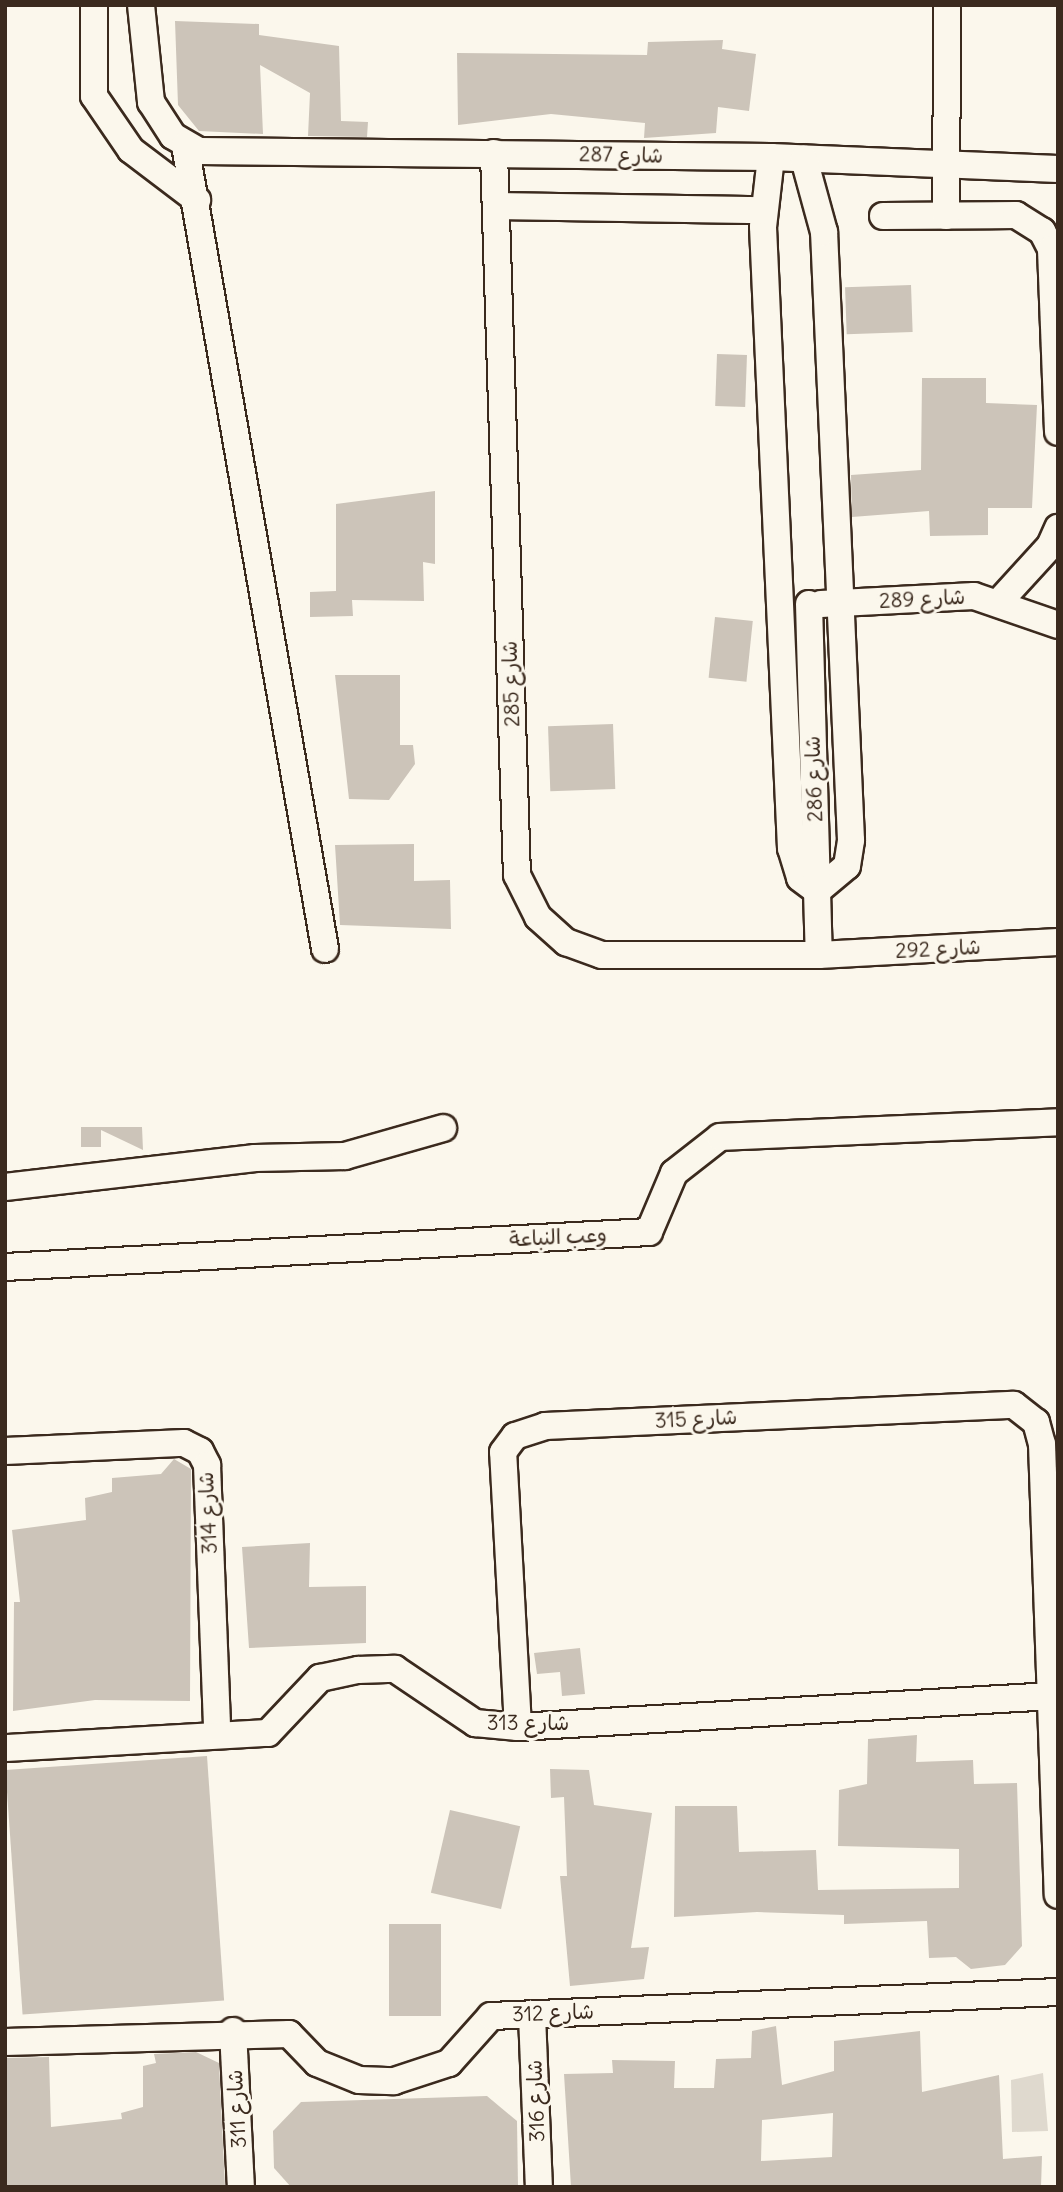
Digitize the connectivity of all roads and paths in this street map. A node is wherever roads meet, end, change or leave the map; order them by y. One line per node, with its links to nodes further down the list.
1 (94, 5): 10 (street)
2 (141, 5): 4 (street)
3 (947, 5): 8 (street)
4 (185, 145): 5 (street, شارع 287); 10 (street)
5 (494, 153): 6 (street, شارع 287); 11 (street, شارع 285)
6 (771, 157): 7 (street, شارع 287); 12 (street)
7 (804, 159): 8 (street, شارع 287); 18 (street)
8 (947, 165): 9 (street, شارع 287); 14 (street)
9 (1058, 169)
10 (197, 200): 25 (street)
11 (496, 206): 12 (street); 26 (street, شارع 285)
12 (764, 210): 21 (street)
13 (883, 216): 14 (street)
14 (946, 216): 15 (street)
15 (1054, 250): 16 (street)
16 (1058, 432)
17 (1058, 528): 19 (street)
18 (838, 603): 19 (street, شارع 289); 20 (street, شارع 289); 23 (street)
19 (998, 603): 22 (street, شارع 289)
20 (809, 604): 21 (street, شارع 289); 23 (street, شارع 286)
21 (781, 605): 23 (street)
22 (1058, 625)
23 (817, 891): 26 (street, شارع 286)
24 (1058, 943): 26 (street, شارع 292)
25 (325, 948)
26 (818, 955)
27 (1058, 1122): 30 (street, وعب النباعة)
28 (443, 1128): 29 (street)
29 (5, 1187)
30 (5, 1267)
31 (5, 1451): 35 (street, شارع 314)
32 (1053, 1554): 33 (street, شارع 315); 34 (street, شارع 315)
33 (1052, 1696): 34 (street, شارع 313); 37 (street, شارع 315)
34 (518, 1727): 35 (street, شارع 313)
35 (217, 1731): 36 (street, شارع 313)
36 (5, 1748)
37 (1057, 1847): 38 (street, شارع 315)
38 (1058, 1895)
39 (1058, 1992): 40 (street, شارع 312)
40 (532, 2015): 41 (street, شارع 312); 44 (street, شارع 316)
41 (233, 2031): 42 (street, شارع 312); 43 (street, شارع 311)
42 (5, 2042)
43 (240, 2187)
44 (539, 2187)

